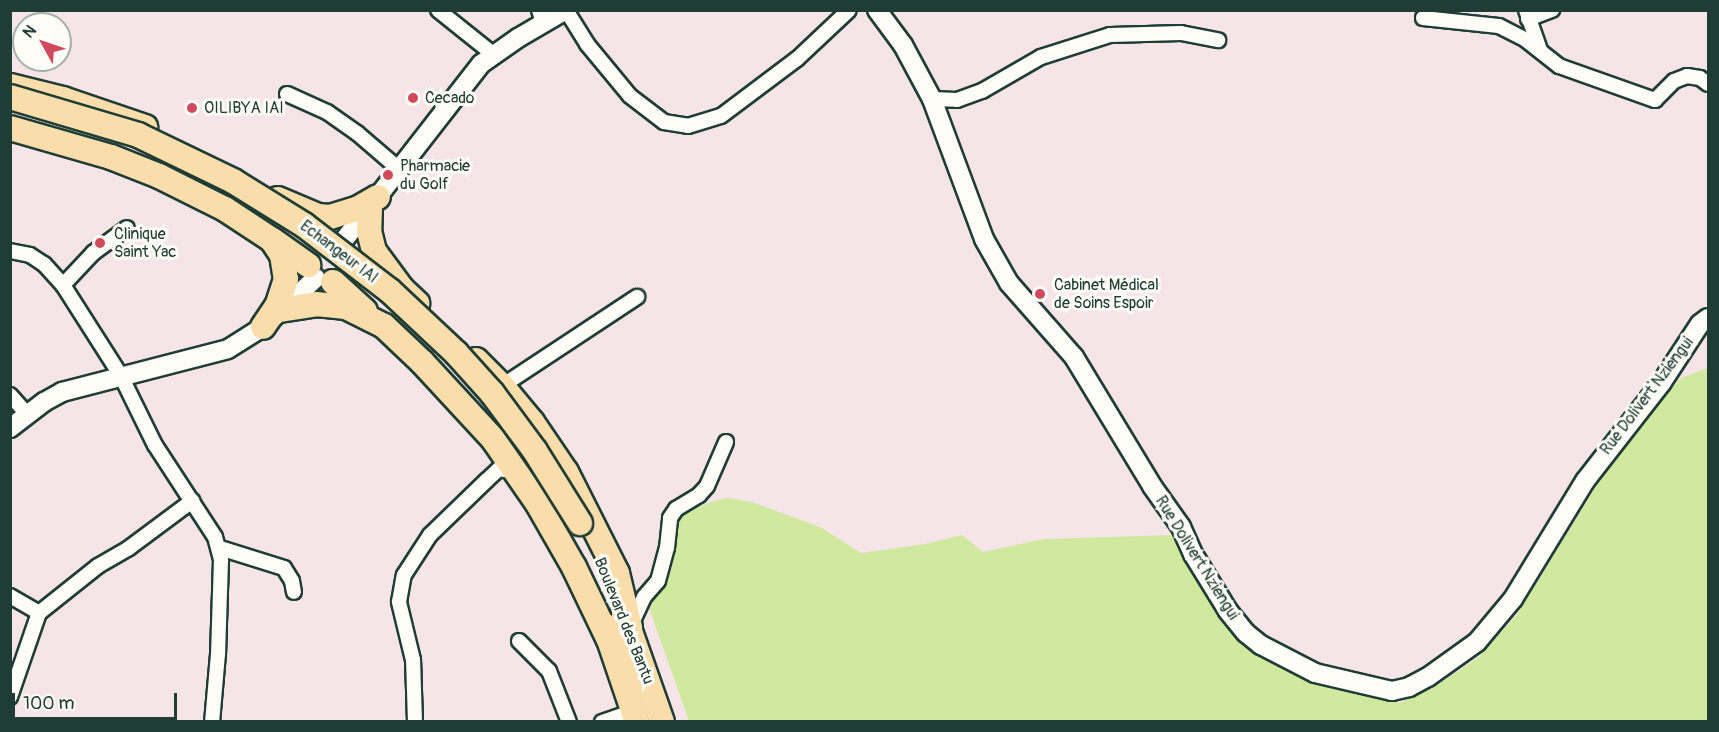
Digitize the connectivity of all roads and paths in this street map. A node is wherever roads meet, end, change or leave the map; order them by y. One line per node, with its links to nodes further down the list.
1 (438, 10): 11 (street)
2 (566, 10): 3 (street); 7 (street)
3 (849, 10)
4 (877, 10): 16 (street, Rue Dolivert Nziengui)
5 (1552, 10): 6 (street)
6 (1527, 15): 10 (street)
7 (541, 16): 11 (street)
8 (1423, 18): 10 (street)
9 (1218, 40): 16 (street)
10 (1541, 52): 12 (street)
11 (493, 54): 19 (street)
12 (1708, 84)
13 (10, 87): 20 (highway)
14 (287, 94): 19 (street)
15 (10, 97): 41 (highway, Echangeur IAI, bridge)
16 (932, 99): 31 (street, Rue Dolivert Nziengui)
17 (10, 113): 41 (highway, Echangeur IAI)
18 (10, 128): 23 (highway)
19 (400, 170): 21 (street)
20 (284, 203): 21 (highway); 24 (highway)
21 (369, 209): 24 (street); 28 (highway)
22 (127, 228): 27 (street)
23 (272, 240): 26 (highway); 30 (highway)
24 (342, 243): 26 (street); 26 (street); 28 (highway)
25 (10, 251): 27 (street)
26 (319, 275): 30 (street); 32 (highway)
27 (63, 285): 33 (street)
28 (402, 289): 34 (highway)
29 (637, 297): 34 (street)
30 (278, 313): 32 (highway); 33 (street)
31 (1708, 318)
32 (376, 321): 39 (highway)
33 (122, 375): 36 (street); 40 (street)
34 (502, 386): 46 (highway)
35 (10, 395): 36 (street)
36 (27, 414): 37 (street)
37 (10, 428)
38 (726, 442): 46 (street)
39 (516, 472): 47 (highway); 52 (street)
40 (192, 501): 42 (street); 45 (street)
41 (574, 528): 46 (highway, Boulevard des Bantu); 47 (highway, Boulevard des Bantu)
42 (220, 548): 43 (street); 51 (street)
43 (294, 591)
44 (10, 596): 45 (street)
45 (39, 613): 49 (street)
46 (630, 627): 55 (highway, Boulevard des Bantu)
47 (609, 639): 50 (highway, Boulevard des Bantu)
48 (519, 640): 53 (street)
49 (10, 697)
50 (636, 716): 54 (street)
51 (212, 722)
52 (415, 722)
53 (569, 722)
54 (602, 722)
55 (662, 722)

